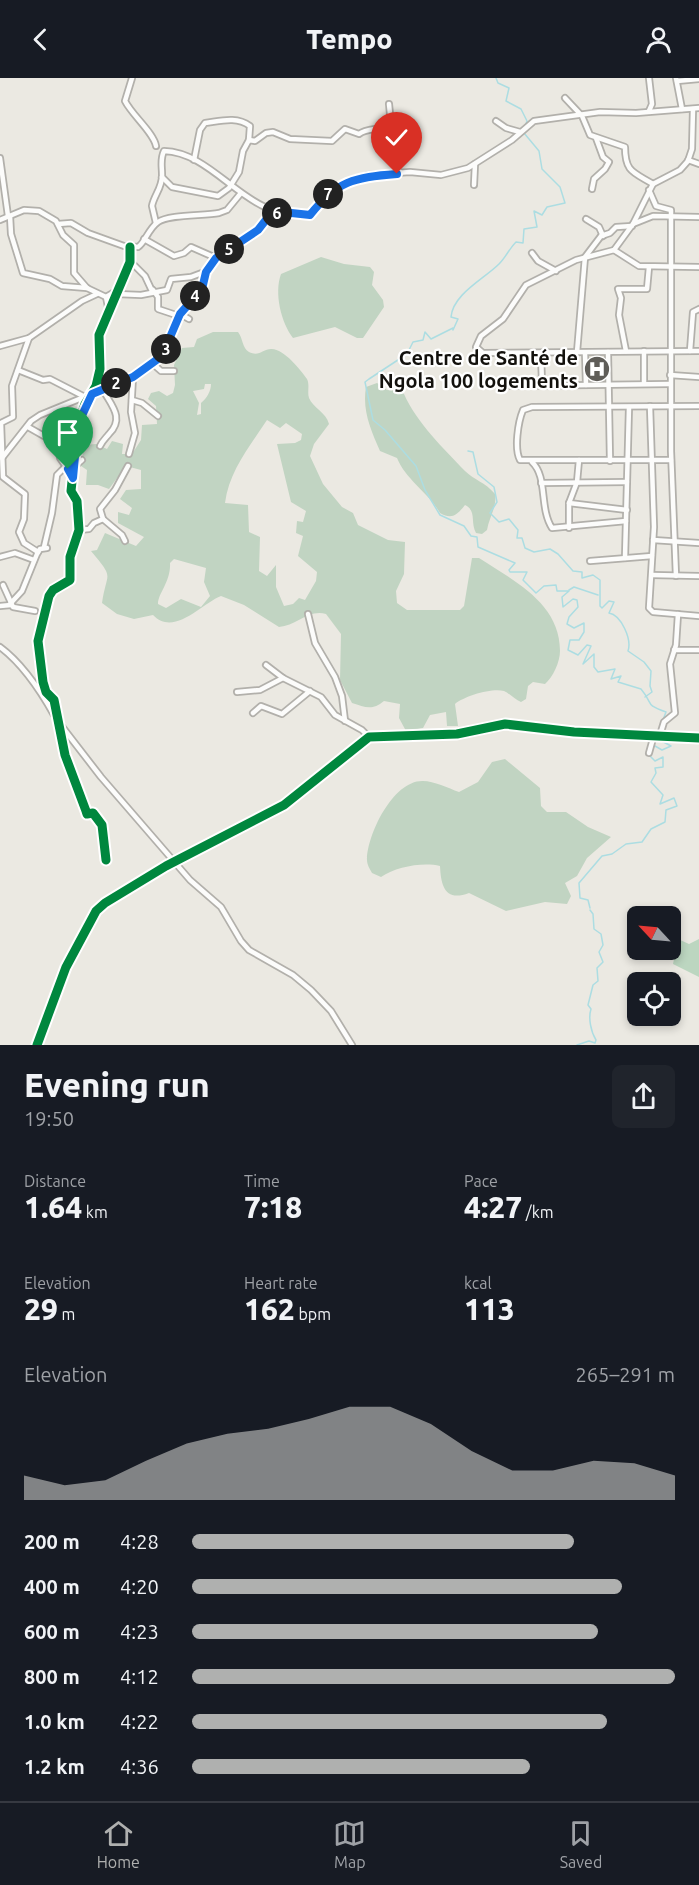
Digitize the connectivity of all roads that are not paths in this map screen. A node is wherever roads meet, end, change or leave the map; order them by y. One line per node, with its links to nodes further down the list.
1 (132, 78): 15 (street)
2 (649, 78): 9 (street)
3 (676, 79): 4 (street); 8 (street)
4 (699, 79)
5 (565, 98): 10 (street)
6 (389, 104): 14 (street)
7 (696, 108): 8 (street); 18 (street)
8 (682, 109): 9 (street)
9 (649, 111): 10 (street)
10 (582, 116): 12 (street); 13 (street)
11 (496, 121): 12 (street)
12 (522, 131): 19 (street)
13 (597, 138): 22 (street); 25 (street)
14 (249, 140): 17 (street); 24 (street)
15 (156, 146)
16 (0, 158): 29 (street)
17 (194, 160): 21 (street); 24 (street)
18 (688, 160): 20 (street); 22 (street)
19 (475, 164): 23 (street); 28 (street)
20 (699, 164)
21 (162, 177): 24 (street); 34 (street)
22 (653, 184): 26 (street)
23 (474, 185)
24 (230, 187): 27 (street)
25 (592, 189)
26 (649, 190): 30 (street); 36 (street)
27 (241, 193): 28 (street); 34 (street)
28 (282, 212): 43 (street)
29 (9, 216): 33 (street); 35 (street); 50 (street)
30 (669, 217): 31 (street); 36 (street); 46 (street)
31 (699, 217)
32 (586, 219): 37 (street)
33 (0, 220)
34 (156, 223): 38 (street)
35 (58, 224): 39 (street); 50 (street)
36 (632, 225): 37 (street); 40 (street)
37 (603, 236): 42 (street)
38 (144, 238): 39 (street); 43 (street)
39 (130, 247): 44 (street)
40 (614, 250): 42 (street); 45 (street)
41 (532, 253): 49 (street)
42 (585, 257): 49 (street); 68 (street)
43 (216, 258): 48 (street)
44 (130, 261): 51 (street); 52 (street)
45 (649, 267): 46 (street); 64 (street)
46 (670, 267): 47 (street); 70 (street)
47 (699, 267)
48 (207, 271): 52 (street); 58 (street)
49 (556, 272): 71 (street)
50 (87, 288): 53 (street)
51 (119, 288): 54 (street); 55 (street)
52 (153, 290): 54 (street); 58 (street)
53 (97, 294): 55 (street); 60 (street)
54 (117, 294): 57 (street)
55 (106, 297): 57 (street)
56 (699, 309): 66 (street)
57 (110, 312): 86 (street)
58 (179, 316): 59 (street); 73 (street)
59 (189, 319)
60 (28, 338): 61 (street); 63 (street)
61 (17, 342): 62 (street); 63 (street)
62 (0, 346)
63 (24, 346): 74 (street)
64 (626, 351): 65 (street); 69 (street)
65 (644, 351): 70 (street); 79 (street)
66 (690, 351): 67 (street); 70 (street)
67 (699, 351)
68 (577, 352): 71 (street); 72 (street)
69 (608, 352): 72 (street); 83 (street)
70 (670, 352): 76 (street)
71 (541, 353): 80 (street)
72 (585, 353): 82 (street)
73 (152, 363): 75 (street); 77 (street)
74 (18, 370): 87 (street); 98 (street)
75 (174, 371)
76 (670, 375): 78 (street); 81 (street)
77 (133, 377): 85 (street); 88 (street)
78 (699, 377)
79 (644, 382): 81 (street); 83 (street)
80 (542, 384): 82 (street); 84 (street)
81 (670, 384): 90 (street)
82 (586, 385): 83 (street)
83 (608, 385): 92 (street)
84 (511, 386)
85 (103, 390): 86 (street); 96 (street)
86 (92, 394): 87 (street); 107 (street)
87 (85, 397): 95 (street)
88 (132, 400): 94 (street); 97 (street)
89 (650, 406): 90 (street); 93 (street); 99 (street)
90 (670, 406): 91 (street); 102 (street)
91 (699, 406)
92 (609, 407): 93 (street); 103 (street); 104 (street)
93 (629, 407): 105 (street)
94 (158, 416)
95 (28, 427): 98 (street); 106 (street)
96 (100, 446)
97 (129, 454)
98 (0, 459): 123 (street)
99 (650, 459): 102 (street); 105 (street); 119 (street)
100 (82, 460): 107 (street)
101 (579, 460): 103 (street); 104 (street); 110 (street)
102 (671, 460): 120 (street)
103 (531, 461): 112 (street)
104 (610, 461): 105 (street)
105 (628, 461): 111 (street)
106 (66, 466): 109 (street); 123 (street)
107 (75, 466): 109 (street)
108 (128, 466): 115 (street)
109 (73, 478): 118 (street)
110 (578, 482): 111 (street); 112 (street); 113 (street)
111 (627, 482): 114 (street)
112 (541, 483): 117 (street)
113 (569, 503): 114 (street); 117 (street)
114 (627, 510): 116 (street)
115 (103, 519): 118 (street); 121 (street)
116 (626, 521): 117 (street); 126 (street)
117 (568, 528)
118 (79, 530): 149 (street)
119 (653, 540): 120 (street); 124 (street)
120 (675, 540): 122 (street); 130 (street)
121 (125, 541)
122 (699, 543)
123 (38, 552): 127 (street)
124 (652, 556): 126 (street); 129 (street)
125 (0, 557): 127 (street)
126 (626, 558): 128 (street)
127 (34, 560): 134 (street)
128 (590, 561)
129 (652, 575): 130 (street); 137 (street)
130 (676, 576): 131 (street)
131 (699, 576)
132 (3, 585): 134 (street)
133 (0, 606): 134 (street)
134 (12, 606): 135 (street); 139 (street)
135 (35, 611)
136 (308, 614): 148 (street)
137 (678, 614): 138 (street); 141 (street)
138 (699, 615)
139 (13, 616)
140 (0, 647): 149 (street)
141 (674, 650): 142 (street); 150 (street)
142 (699, 650)
143 (266, 665): 144 (street)
144 (283, 678): 145 (street); 146 (street)
145 (310, 691): 147 (street); 148 (street)
146 (237, 692)
147 (253, 713)
148 (345, 721): 151 (street)
149 (58, 722): 154 (street); 155 (street)
150 (657, 735): 151 (street); 152 (street); 153 (street)
151 (369, 737): 155 (street)
152 (699, 738)
153 (649, 753)
154 (106, 860)
155 (176, 862): 156 (street); 157 (street)
156 (37, 1045)
157 (352, 1045)

